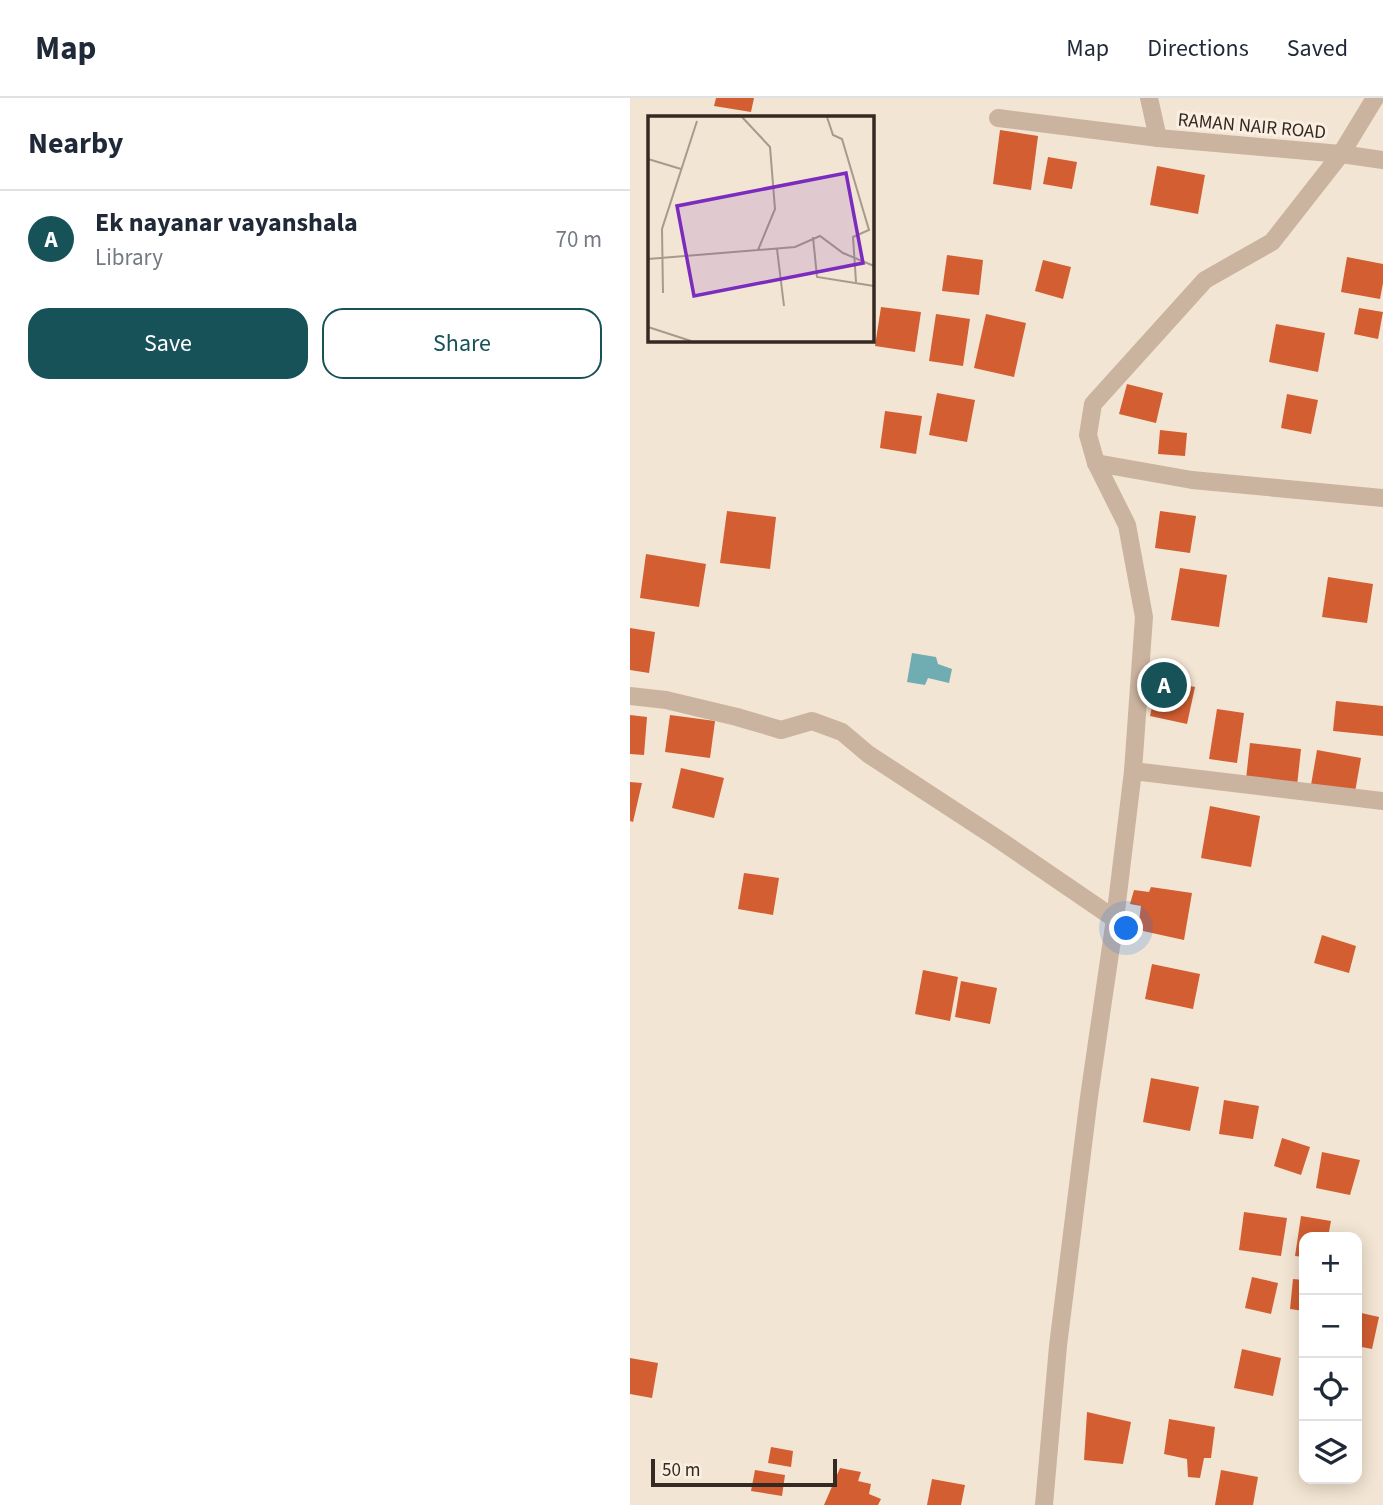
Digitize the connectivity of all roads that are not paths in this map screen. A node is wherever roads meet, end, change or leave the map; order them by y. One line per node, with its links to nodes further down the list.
1 (1149, 98): 4 (street, RAMAN NAIR ROAD)
2 (1376, 98): 5 (street)
3 (998, 118): 4 (street)
4 (1158, 138): 5 (street, RAMAN NAIR ROAD)
5 (1342, 154): 6 (street, RAMAN NAIR ROAD); 7 (street)
6 (1383, 160)
7 (1096, 464): 8 (street); 10 (street)
8 (1383, 498)
9 (630, 696): 12 (street)
10 (1133, 771): 11 (street); 12 (street)
11 (1383, 802)
12 (1115, 919): 13 (street)
13 (1044, 1505)

